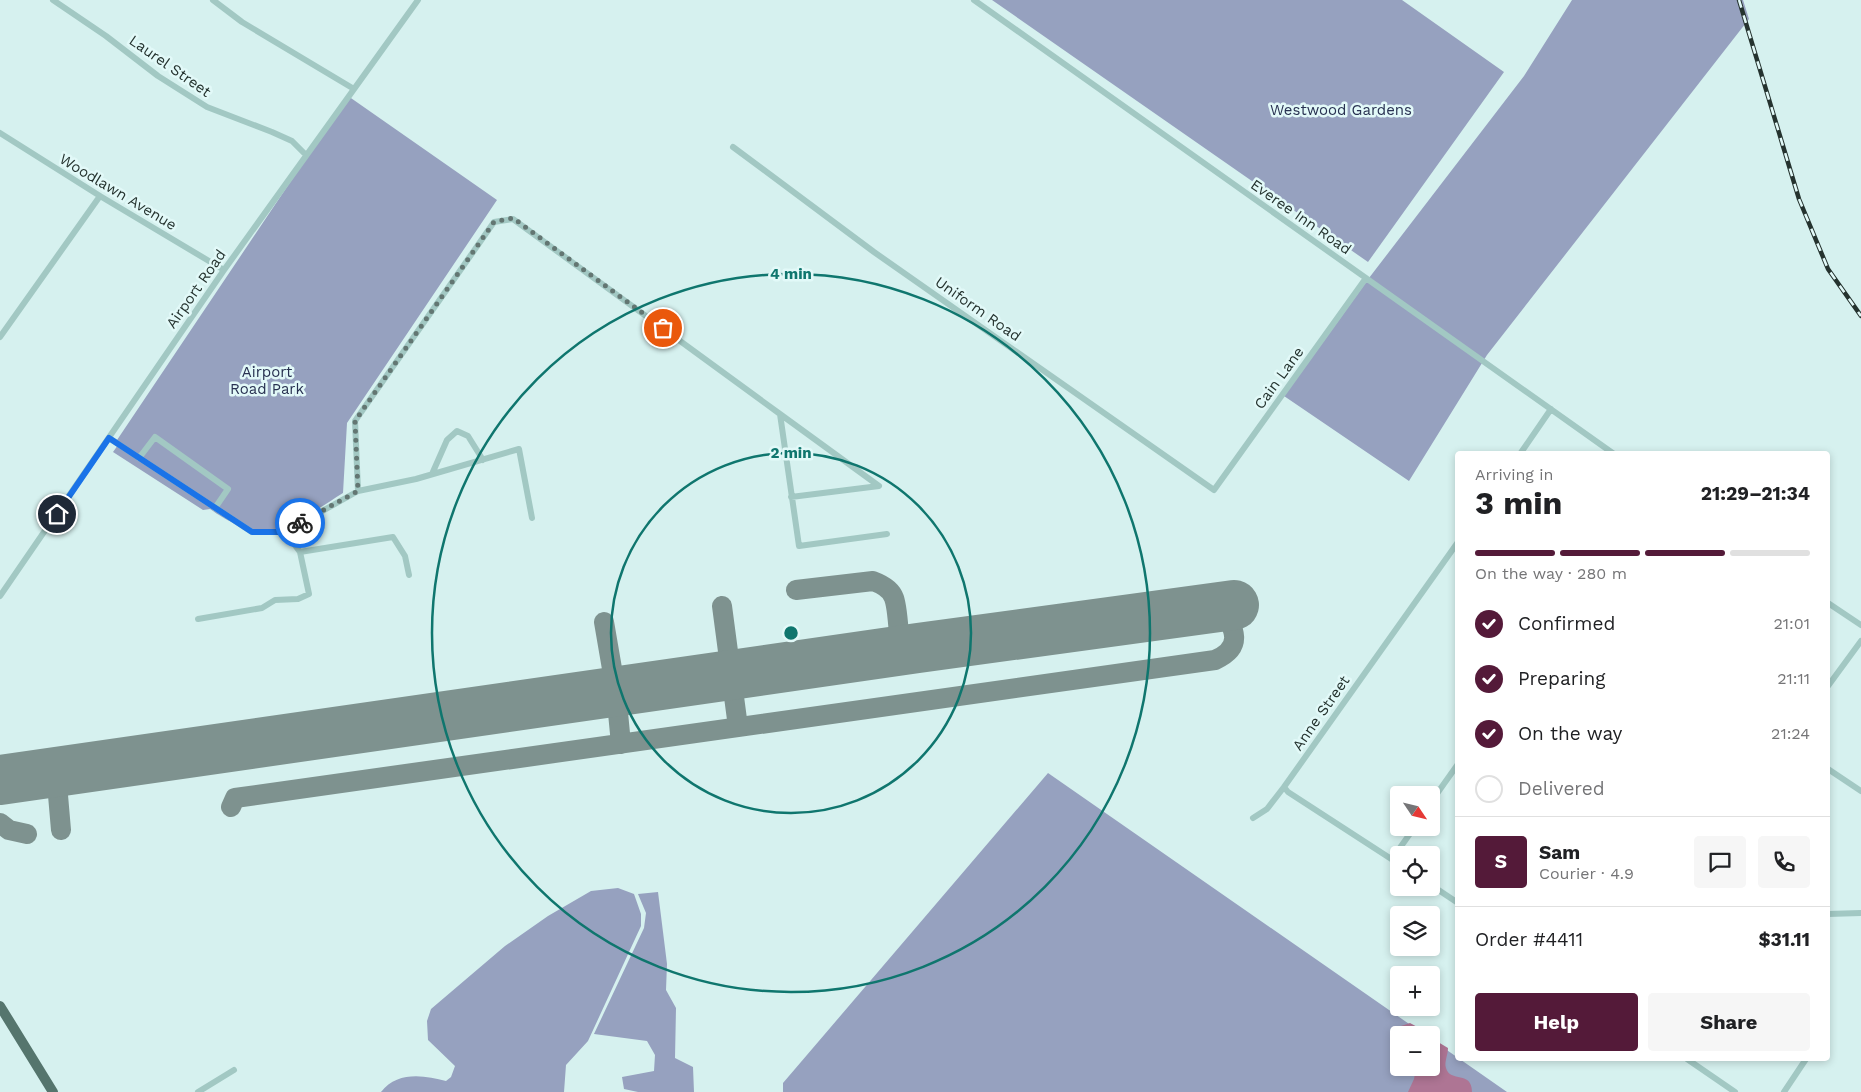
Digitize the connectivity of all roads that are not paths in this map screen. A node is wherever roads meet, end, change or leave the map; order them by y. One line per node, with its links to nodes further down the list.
1 (53, 0): 8 (street, Laurel Street)
2 (213, 0): 5 (street)
3 (418, 0): 5 (street, Airport Road)
4 (974, 0): 11 (street, Everee Inn Road)
5 (354, 89): 8 (street, Airport Road)
6 (0, 133): 9 (street, Woodlawn Avenue)
7 (733, 147): 21 (street, Uniform Road)
8 (306, 155): 10 (street, Airport Road)
9 (100, 196): 10 (street, Woodlawn Avenue); 12 (street)
10 (224, 270): 15 (street, Airport Road)
11 (1366, 278): 13 (street, Everee Inn Road); 21 (street, Cain Lane)
12 (0, 337)
13 (1551, 409): 16 (street); 17 (street, Everee Inn Road)
14 (780, 414): 22 (street); 23 (street); 23 (street)
15 (109, 438): 18 (street); 31 (street, Airport Road)
16 (1522, 451)
17 (1610, 451)
18 (139, 458): 24 (street); 24 (street)
19 (483, 460): 20 (street); 20 (street); 25 (street)
20 (432, 474): 22 (street)
21 (1211, 488)
22 (358, 491): 26 (street)
23 (792, 497): 27 (street)
24 (215, 508): 26 (street)
25 (532, 518)
26 (285, 532): 29 (street)
27 (887, 534)
28 (1455, 546): 39 (street, Anne Street)
29 (300, 552): 30 (street); 33 (street)
30 (409, 574)
31 (0, 596)
32 (1830, 604): 34 (street)
33 (198, 619)
34 (1861, 625)
35 (1861, 641): 36 (street)
36 (1830, 683)
37 (1455, 768): 40 (street)
38 (1830, 770): 41 (street)
39 (1284, 787): 42 (street, Anne Street); 43 (street)
40 (1440, 789)
41 (1861, 791)
42 (1253, 818)
43 (1390, 858)
44 (1440, 891): 45 (street)
45 (1455, 901)
46 (1861, 913): 47 (street)
47 (1830, 914)
48 (0, 1006): 52 (main road)
49 (1690, 1061): 54 (street)
50 (1805, 1061): 55 (street)
51 (234, 1070): 53 (street)
52 (53, 1092)
53 (198, 1092)
54 (1735, 1092)
55 (1784, 1092)

